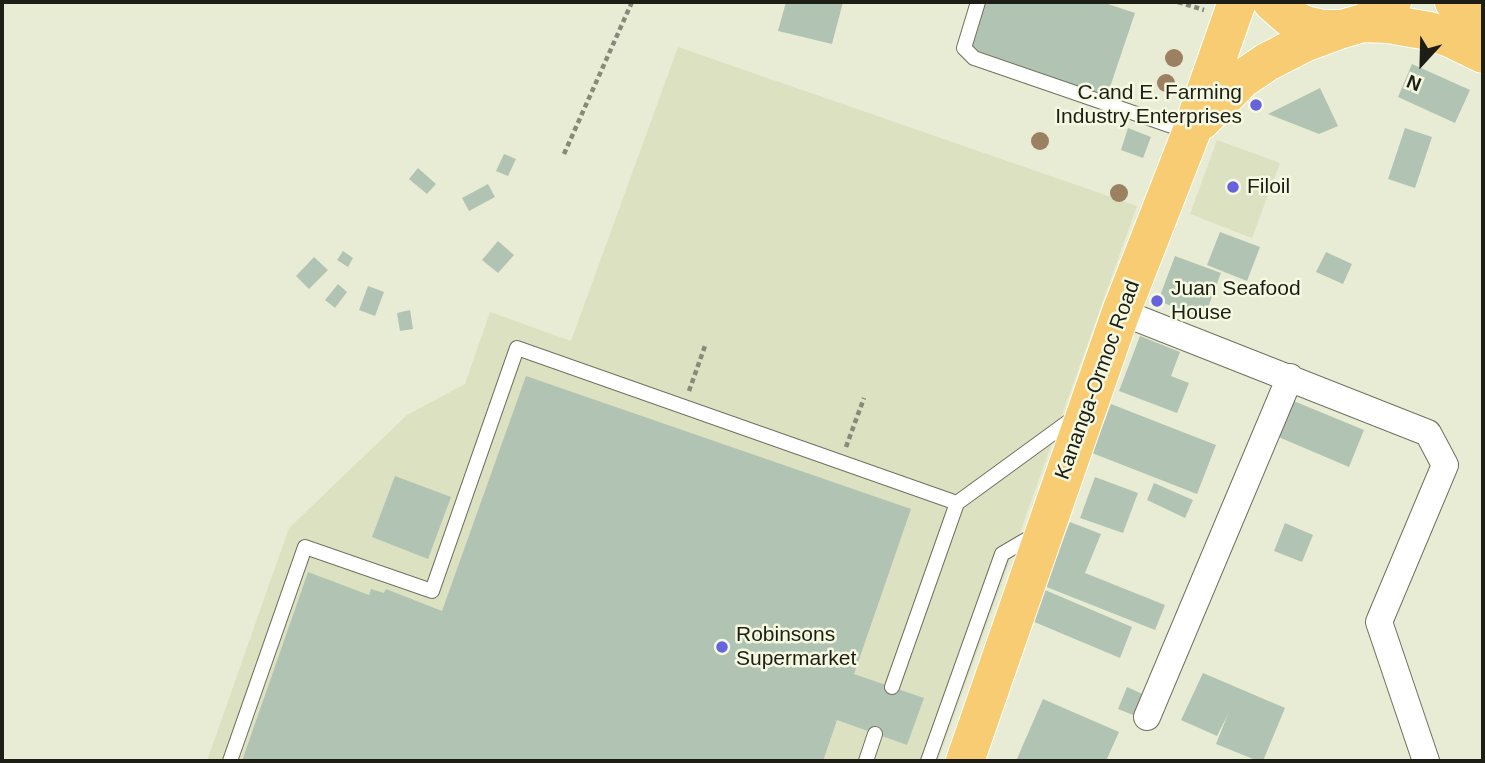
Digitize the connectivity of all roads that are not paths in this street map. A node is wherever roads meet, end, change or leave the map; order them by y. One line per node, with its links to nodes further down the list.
1 (978, 2): 8 (lane)
2 (1237, 2): 8 (highway, Kananga-Ormoc Road)
3 (1272, 2): 5 (highway)
4 (1454, 2): 6 (highway)
5 (1365, 18): 7 (highway); 8 (highway)
6 (1483, 37)
7 (1483, 54)
8 (1191, 133): 9 (highway, Kananga-Ormoc Road)
9 (1121, 312): 10 (street); 11 (highway, Kananga-Ormoc Road)
10 (1290, 377): 15 (street); 21 (street)
11 (1088, 408): 12 (lane); 13 (highway, Kananga-Ormoc Road)
12 (957, 503): 14 (lane); 17 (lane)
13 (1046, 528): 19 (lane); 20 (highway, Kananga-Ormoc Road)
14 (892, 687)
15 (1147, 717)
16 (875, 734): 18 (lane)
17 (230, 761)
18 (866, 761)
19 (928, 761)
20 (965, 761)
21 (1426, 761)

